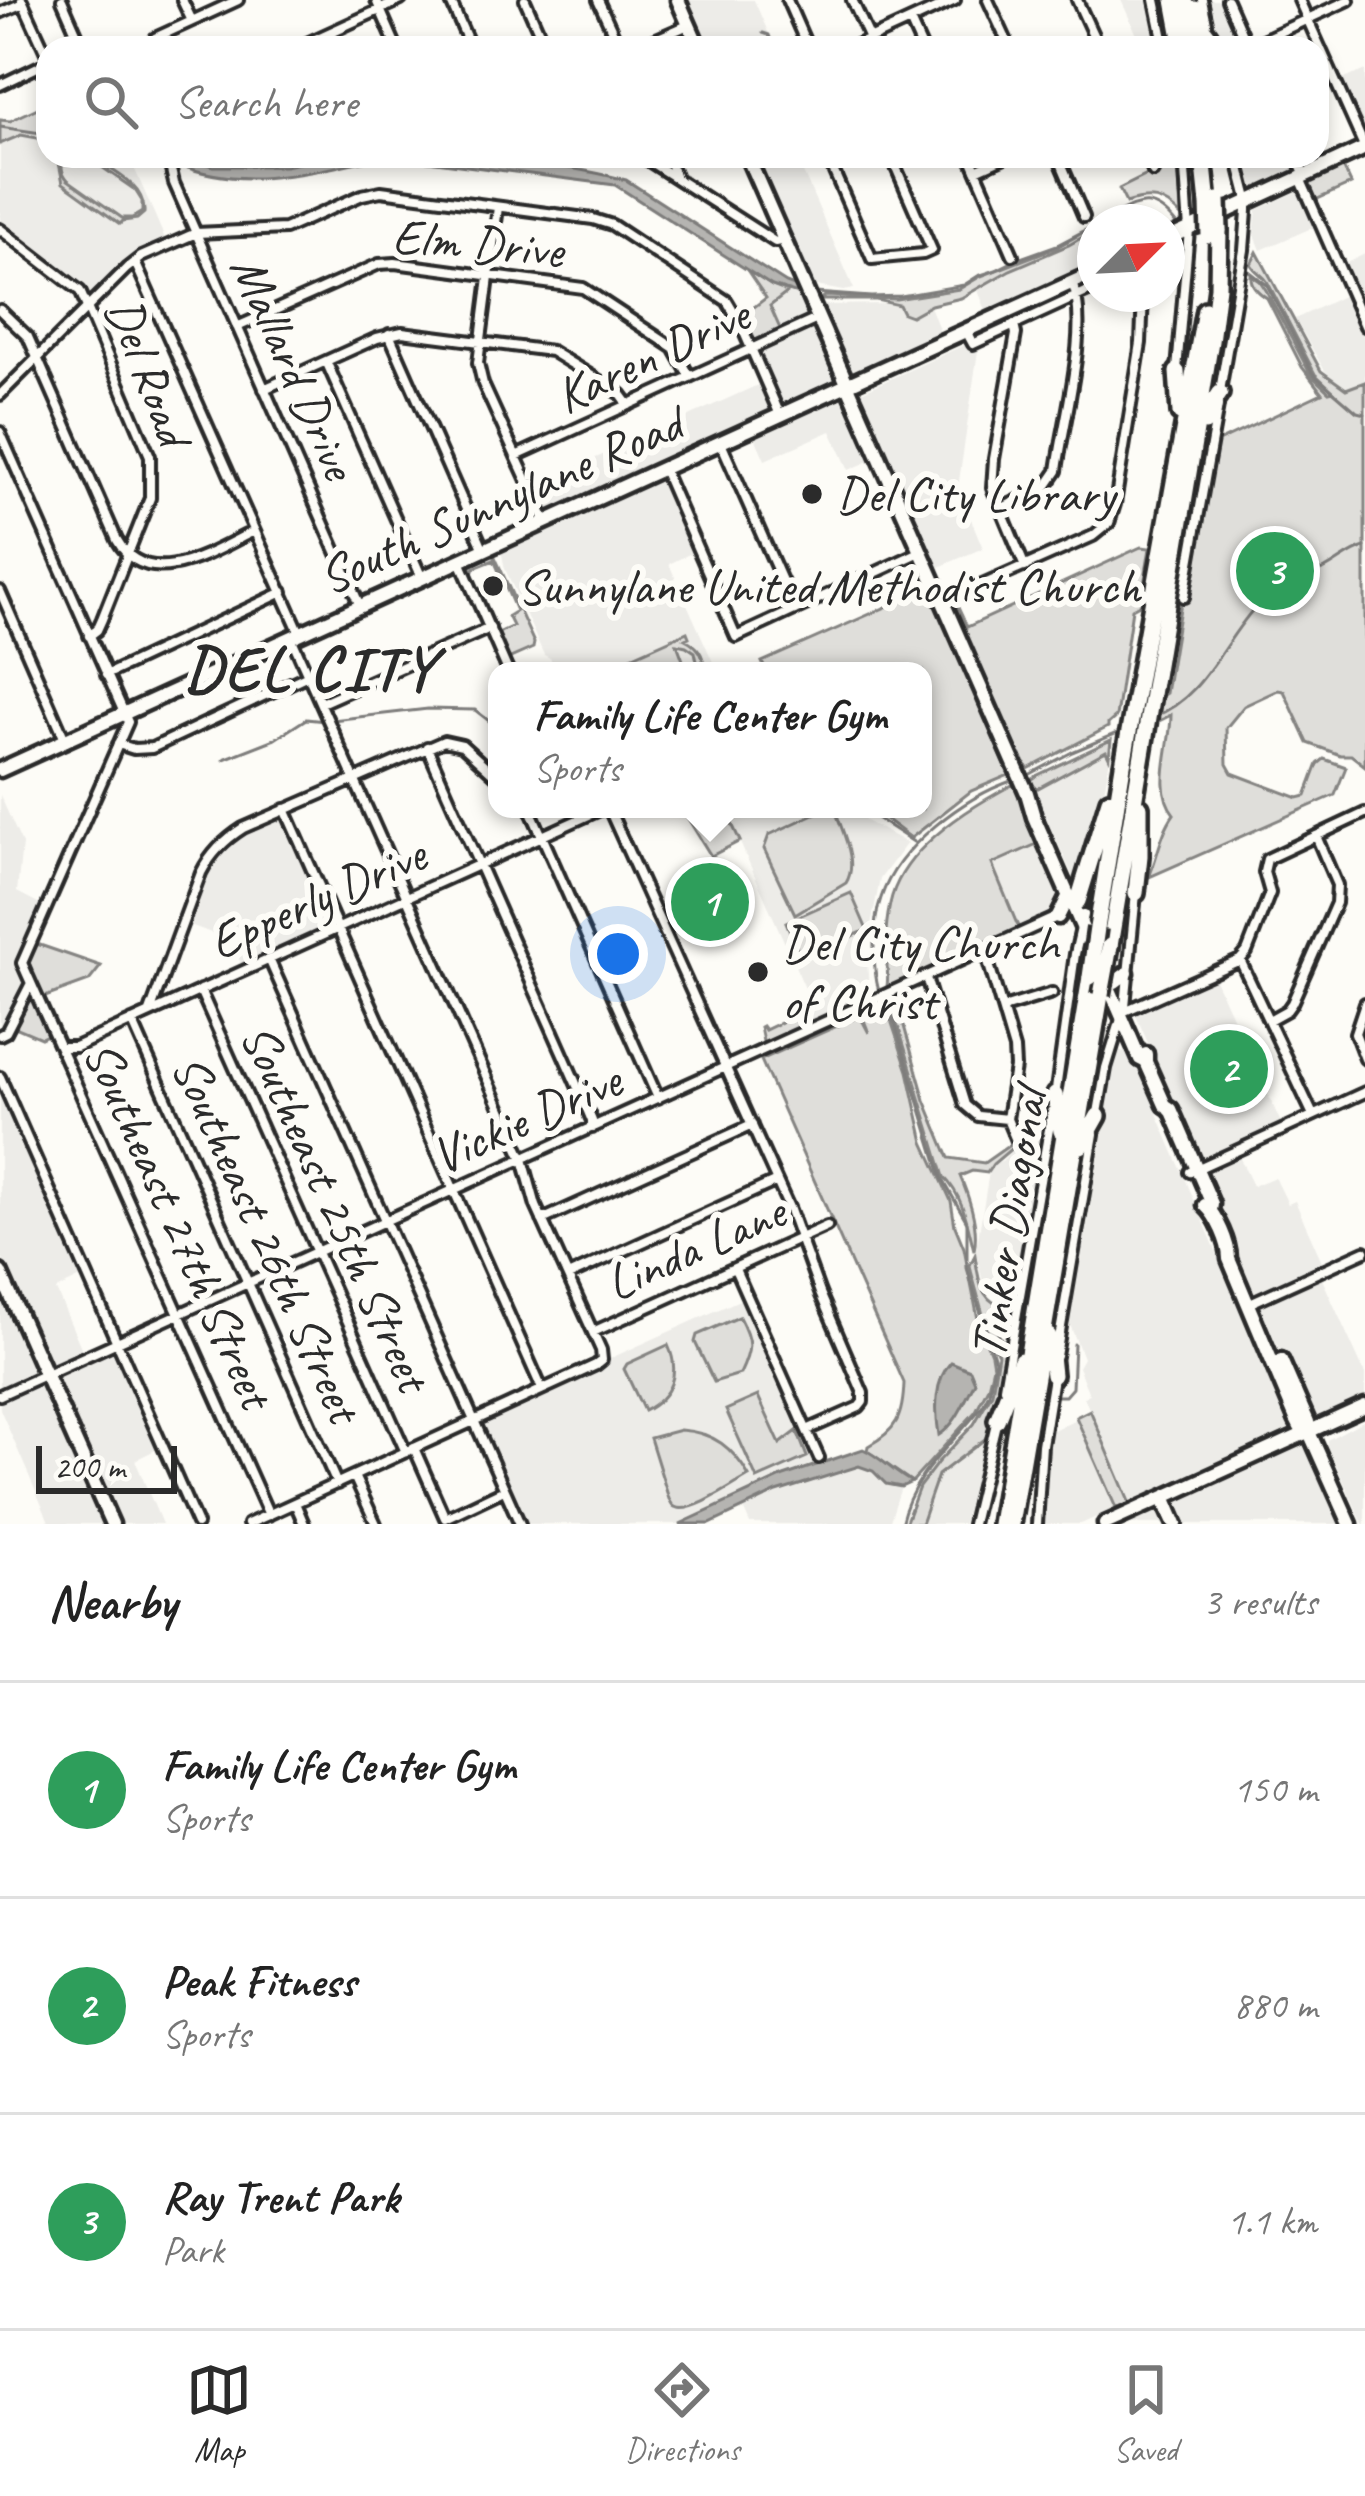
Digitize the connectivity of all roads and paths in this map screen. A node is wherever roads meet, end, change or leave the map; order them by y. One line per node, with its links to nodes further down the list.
1 (62, 0): 31 (street)
2 (182, 0): 27 (street)
3 (238, 0): 27 (street)
4 (401, 0): 23 (street)
5 (450, 0): 35 (street)
6 (524, 0): 36 (street)
7 (598, 0): 37 (street)
8 (678, 0): 29 (main road)
9 (787, 0): 40 (street)
10 (852, 0): 41 (street)
11 (921, 0): 25 (street)
12 (955, 0): 25 (street)
13 (988, 0): 44 (street)
14 (1077, 0): 45 (street)
15 (1155, 0): 46 (street)
16 (1172, 0): 47 (highway); 48 (highway)
17 (1188, 0): 49 (highway); 50 (highway)
18 (1202, 0): 51 (street)
19 (1227, 0): 52 (street)
20 (1299, 0): 26 (street)
21 (1349, 0): 26 (street)
22 (22, 1): 24 (street); 30 (street)
23 (378, 5): 33 (street); 34 (street)
24 (0, 13)
25 (926, 13): 28 (street)
26 (1307, 19): 53 (street); 54 (street)
27 (192, 21): 32 (street)
28 (910, 21): 42 (street); 43 (street)
29 (689, 24): 38 (street); 39 (main road)
30 (37, 36)
31 (78, 36)
32 (159, 36)
33 (319, 36)
34 (392, 36)
35 (466, 36)
36 (540, 36)
37 (614, 36)
38 (662, 36)
39 (694, 36)
40 (803, 36)
41 (869, 36)
42 (877, 36)
43 (917, 36)
44 (1004, 36)
45 (1094, 36)
46 (1166, 36)
47 (1170, 36)
48 (1180, 36)
49 (1192, 36)
50 (1207, 36)
51 (1209, 36)
52 (1242, 36)
53 (1272, 36)
54 (1315, 36)
55 (36, 66): 57 (street)
56 (1329, 68): 58 (street)
57 (0, 85)
58 (1365, 148): 59 (main road)
59 (1329, 165)
60 (174, 168): 86 (street, Mallard Drive)
61 (661, 168): 77 (street)
62 (672, 168): 77 (street)
63 (752, 168): 88 (main road)
64 (831, 168): 65 (street)
65 (896, 168)
66 (980, 168): 75 (street)
67 (1063, 168): 81 (street)
68 (1152, 168): 76 (street)
69 (1185, 168): 84 (street)
70 (1206, 168): 79 (highway, Tinker Diagonal)
71 (1213, 168): 79 (highway, Tinker Diagonal)
72 (1240, 168): 80 (street)
73 (1300, 168): 78 (street)
74 (1322, 168): 78 (main road)
75 (976, 170): 89 (street)
76 (1154, 172)
77 (675, 176): 88 (street)
78 (1303, 177): 80 (main road); 98 (street)
79 (1213, 202): 87 (highway, Tinker Diagonal, bridge)
80 (1247, 202): 84 (main road); 110 (street)
81 (1078, 204)
82 (498, 207): 86 (street); 91 (street); 103 (street)
83 (0, 230): 93 (street, Del Road)
84 (1189, 230): 85 (main road); 106 (street)
85 (1185, 232)
86 (196, 233): 90 (street); 99 (street, Mallard Drive)
87 (1214, 233): 116 (highway, Tinker Diagonal); 119 (highway, Tinker Diagonal)
88 (784, 240): 96 (main road)
89 (1012, 255)
90 (135, 262): 93 (street); 122 (street)
91 (489, 274): 99 (street, Elm Drive); 102 (street); 107 (street, Elm Drive)
92 (1075, 290): 97 (street, South Sunnylane Road); 100 (main road, South Sunnylane Road); 120 (street)
93 (87, 308): 104 (street); 125 (street, Del Road)
94 (0, 310): 104 (street)
95 (1142, 312): 127 (street)
96 (817, 319): 103 (street, Karen Drive); 108 (main road)
97 (1014, 325): 100 (street, South Sunnylane Road); 120 (street)
98 (1365, 326)
99 (237, 327): 109 (street, Mallard Drive)
100 (966, 332): 108 (main road, South Sunnylane Road)
101 (388, 334): 102 (street); 105 (street); 123 (street)
102 (480, 343): 112 (street); 117 (street)
103 (751, 349): 107 (street, Karen Drive); 113 (street)
104 (38, 357): 111 (street); 125 (street)
105 (326, 361): 109 (street); 128 (street)
106 (1177, 372): 116 (highway)
107 (690, 377): 112 (street, Karen Drive)
108 (847, 386): 113 (main road, South Sunnylane Road); 124 (main road)
109 (264, 388): 133 (street, Mallard Drive)
110 (1220, 393): 119 (highway); 131 (street)
111 (0, 395)
112 (629, 405): 117 (street, Karen Drive)
113 (781, 416): 115 (main road, South Sunnylane Road)
114 (0, 432): 137 (street)
115 (722, 443): 118 (main road, South Sunnylane Road); 134 (street)
116 (1181, 452): 142 (highway, Tinker Diagonal)
117 (516, 456): 121 (street)
118 (663, 470): 121 (main road, South Sunnylane Road); 134 (street)
119 (1189, 478): 142 (highway, Tinker Diagonal)
120 (1000, 509): 127 (street)
121 (546, 522): 123 (main road, South Sunnylane Road)
122 (254, 531): 125 (street); 130 (street)
123 (484, 550): 126 (main road, South Sunnylane Road)
124 (921, 551): 132 (main road); 134 (street)
125 (127, 554): 137 (street, Del Road)
126 (460, 561): 128 (main road, South Sunnylane Road); 135 (street)
127 (1025, 567): 132 (street)
128 (422, 578): 133 (main road, South Sunnylane Road)
129 (0, 591): 147 (street)
130 (283, 592): 136 (street); 139 (street)
131 (1184, 597)
132 (944, 602): 162 (main road)
133 (360, 606): 136 (main road, South Sunnylane Road)
134 (795, 610)
135 (490, 628): 138 (street); 141 (street)
136 (296, 635): 140 (street); 143 (main road, South Sunnylane Road)
137 (89, 636): 139 (street)
138 (504, 662)
139 (106, 675): 143 (street)
140 (308, 675): 141 (street); 146 (street)
141 (321, 703): 153 (street)
142 (1142, 704): 145 (highway, Tinker Diagonal)
143 (125, 715): 144 (main road, South Sunnylane Road); 146 (street)
144 (109, 722): 146 (main road); 147 (main road, South Sunnylane Road)
145 (1136, 738): 150 (highway, Tinker Diagonal); 154 (highway, Tinker Diagonal)
146 (120, 739): 176 (street, Southeast 27th Street)
147 (66, 742): 151 (main road, South Sunnylane Road)
148 (427, 747): 152 (street); 153 (street); 163 (street)
149 (0, 753): 151 (street)
150 (1123, 764): 164 (highway); 168 (highway, Tinker Diagonal)
151 (3, 769)
152 (488, 769)
153 (355, 779): 155 (street); 167 (street)
154 (1137, 781): 166 (highway); 204 (highway, Tinker Diagonal, bridge)
155 (285, 809): 170 (street); 182 (street)
156 (1365, 812): 161 (street)
157 (534, 818): 160 (street)
158 (584, 818): 160 (street, Epperly Drive)
159 (609, 818): 191 (street)
160 (543, 836): 163 (street, Epperly Drive); 195 (street)
161 (1316, 836): 173 (street); 183 (street)
162 (1051, 847): 165 (main road); 168 (main road)
163 (478, 865): 167 (street, Epperly Drive); 200 (street)
164 (1087, 876): 165 (highway); 168 (highway)
165 (1069, 878): 168 (main road)
166 (1136, 893): 175 (street)
167 (406, 897): 170 (street, Epperly Drive); 203 (street)
168 (1080, 912): 169 (main road); 175 (main road); 181 (main road); 194 (street, Tinker Diagonal); 202 (highway, Tinker Diagonal, bridge)
169 (1058, 917): 171 (street, Vickie Drive)
170 (338, 928): 172 (street, Epperly Drive); 207 (street)
171 (985, 952): 174 (street, Vickie Drive); 180 (street)
172 (269, 959): 177 (street, Epperly Drive); 209 (street)
173 (1240, 960): 181 (street); 183 (street)
174 (926, 978): 191 (street, Vickie Drive); 198 (street)
175 (1121, 978): 181 (main road)
176 (31, 983): 186 (street); 188 (street, Southeast 27th Street)
177 (200, 991): 182 (street, Epperly Drive); 213 (street, Southeast 25th Street)
178 (1052, 993): 180 (street)
179 (1365, 1004): 189 (street)
180 (1003, 1008): 198 (street)
181 (1124, 1011): 185 (main road); 187 (street, Tinker Diagonal); 190 (main road)
182 (150, 1013): 184 (street, Epperly Drive)
183 (1268, 1020): 196 (street)
184 (132, 1022): 188 (street, Epperly Drive); 217 (street, Southeast 26th Street)
185 (1129, 1032): 187 (main road); 190 (main road)
186 (3, 1034)
187 (1114, 1040): 197 (street, Tinker Diagonal)
188 (61, 1046): 219 (street, Southeast 27th Street)
189 (1365, 1059)
190 (1146, 1062): 205 (main road)
191 (724, 1068): 195 (street, Vickie Drive); 199 (street)
192 (0, 1077): 224 (street)
193 (1365, 1092): 196 (street)
194 (1055, 1095): 202 (highway); 231 (street, Tinker Diagonal)
195 (658, 1098): 200 (street, Vickie Drive)
196 (1313, 1115): 205 (street)
197 (1097, 1116): 204 (highway); 226 (street, Tinker Diagonal)
198 (1007, 1119): 201 (street)
199 (752, 1124): 206 (street); 208 (street)
200 (592, 1128): 203 (street, Vickie Drive)
201 (1017, 1143)
202 (1064, 1146): 222 (highway, Tinker Diagonal)
203 (523, 1159): 207 (street, Vickie Drive); 208 (street)
204 (1072, 1165): 220 (highway, Tinker Diagonal)
205 (1194, 1170): 218 (main road)
206 (777, 1181): 211 (street); 216 (street)
207 (454, 1190): 209 (street, Vickie Drive); 227 (street)
208 (542, 1220): 216 (street)
209 (386, 1221): 213 (street, Vickie Drive); 232 (street)
210 (826, 1226): 211 (street, Linda Lane)
211 (800, 1239): 214 (street, Linda Lane); 233 (street)
212 (1365, 1251): 218 (street)
213 (316, 1252): 217 (street, Vickie Drive); 236 (street, Southeast 25th Street)
214 (735, 1269): 221 (street, Linda Lane); 233 (street)
215 (0, 1272): 225 (main road)
216 (568, 1276): 221 (street)
217 (248, 1284): 219 (street, Vickie Drive); 239 (street, Southeast 26th Street)
218 (1252, 1302): 223 (main road)
219 (179, 1315): 224 (street, Vickie Drive); 243 (street, Southeast 27th Street)
220 (1046, 1318): 226 (highway); 252 (highway, Tinker Diagonal)
221 (593, 1333): 227 (street, Linda Lane)
222 (1032, 1336): 231 (highway); 251 (highway, Tinker Diagonal)
223 (1268, 1339): 230 (main road); 234 (main road)
224 (117, 1343): 225 (street, Vickie Drive); 245 (street)
225 (46, 1375): 228 (street, Vickie Drive); 244 (main road)
226 (1053, 1375): 253 (street, Tinker Diagonal)
227 (542, 1390): 232 (street, Linda Lane)
228 (0, 1395)
229 (1365, 1406): 234 (main road)
230 (1296, 1419): 234 (main road); 235 (main road)
231 (997, 1420): 250 (street, Tinker Diagonal)
232 (474, 1421): 236 (street, Linda Lane); 240 (street)
233 (807, 1430): 237 (street)
234 (1309, 1432): 235 (main road); 256 (main road)
235 (1286, 1443): 241 (main road)
236 (410, 1450): 238 (street, Linda Lane); 240 (street, Southeast 25th Street)
237 (819, 1458)
238 (354, 1476): 239 (street, Linda Lane); 248 (street)
239 (337, 1484): 242 (street, Linda Lane)
240 (504, 1490): 249 (street)
241 (1163, 1497): 254 (main road); 255 (street)
242 (295, 1503): 243 (street, Linda Lane); 247 (street)
243 (268, 1515): 246 (street, Linda Lane)
244 (112, 1524)
245 (197, 1524)
246 (248, 1524)
247 (304, 1524)
248 (376, 1524)
249 (520, 1524)
250 (972, 1524)
251 (1000, 1524)
252 (1011, 1524)
253 (1037, 1524)
254 (1105, 1524)
255 (1175, 1524)
256 (1350, 1524)

